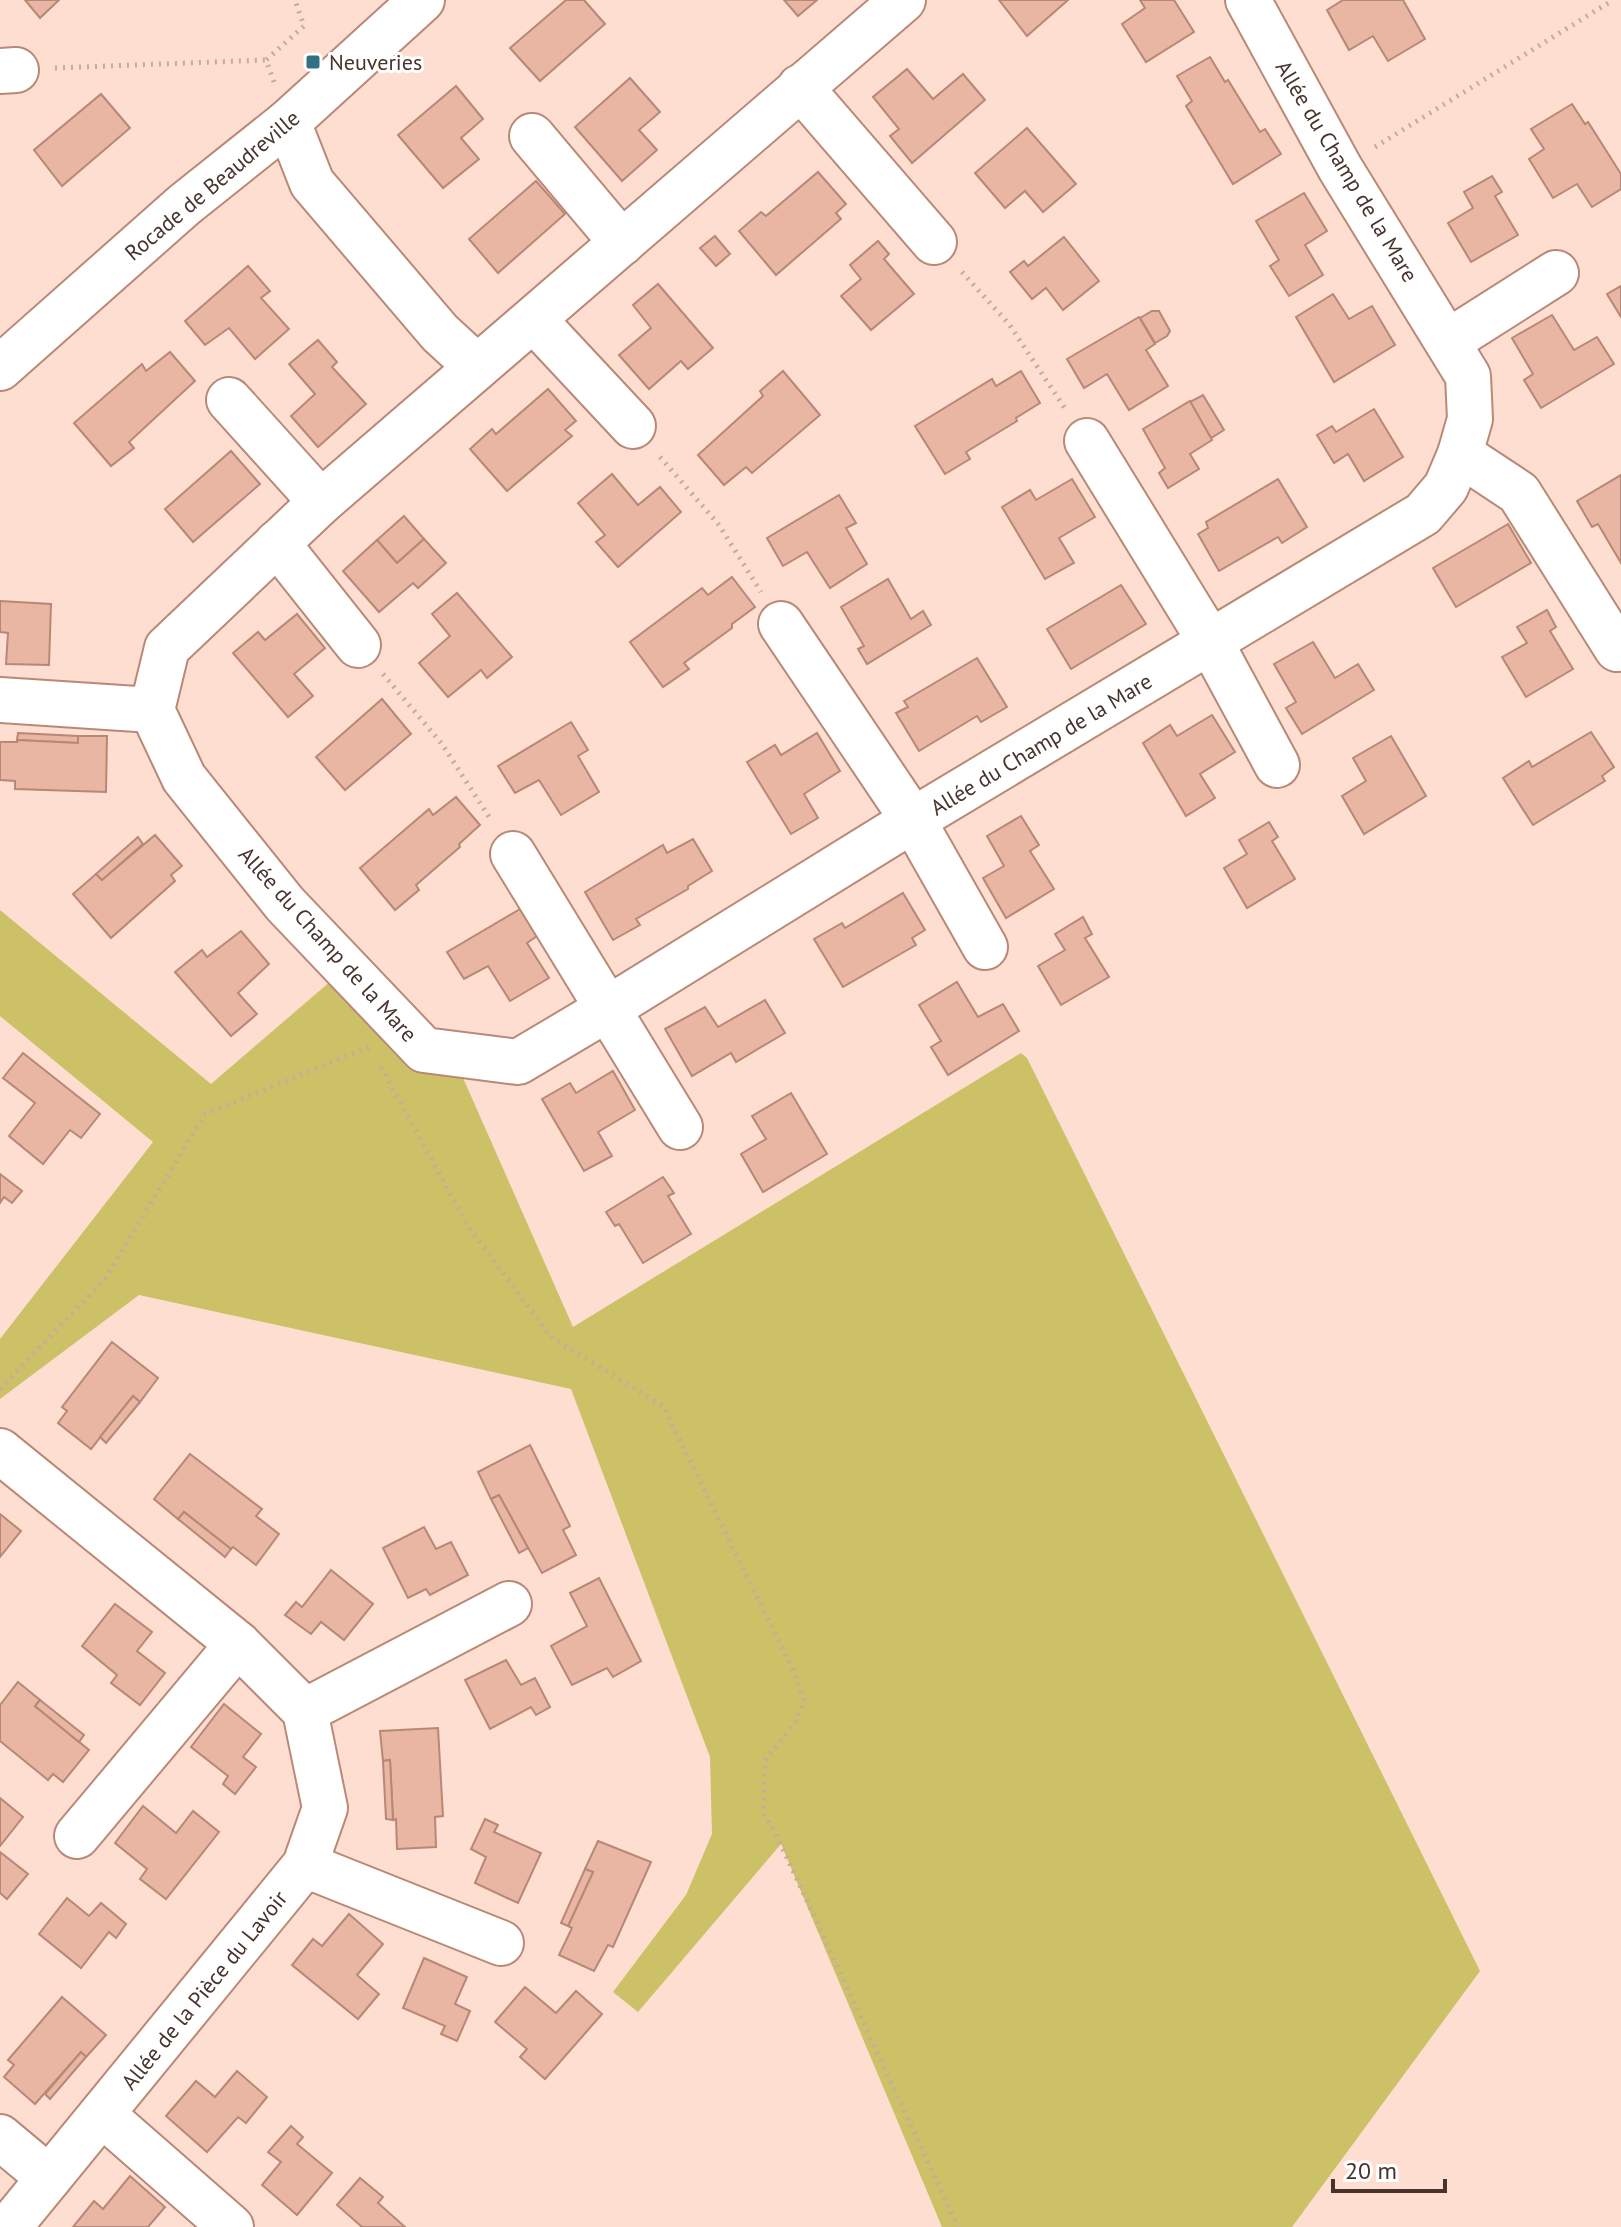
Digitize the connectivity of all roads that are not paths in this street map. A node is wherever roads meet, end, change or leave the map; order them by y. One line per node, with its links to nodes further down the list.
1 (422, 0): 5 (street, Rocade de Beaudreville)
2 (1248, 0): 11 (street, Allée du Champ de la Mare)
3 (895, 3): 4 (street)
4 (800, 87): 7 (street); 8 (street)
5 (288, 122): 12 (street); 13 (street, Rocade de Beaudreville)
6 (532, 136): 8 (street)
7 (934, 242)
8 (622, 243): 10 (street)
9 (1556, 273): 11 (street)
10 (534, 320): 12 (street); 15 (street)
11 (1449, 341): 17 (street, Allée du Champ de la Mare)
12 (477, 367): 18 (street)
13 (0, 368)
14 (229, 400): 18 (street)
15 (633, 426)
16 (1087, 441): 21 (street)
17 (1460, 454): 21 (street, Allée du Champ de la Mare); 23 (street)
18 (321, 502): 19 (street)
19 (277, 543): 22 (street); 25 (street)
20 (781, 624): 27 (street, Allée du Champ de la Mare)
21 (1211, 643): 26 (street); 27 (street, Allée du Champ de la Mare)
22 (358, 645)
23 (1617, 649)
24 (0, 700): 25 (street)
25 (152, 710): 30 (street, Allée du Champ de la Mare)
26 (1277, 765)
27 (913, 820): 29 (street, Allée du Champ de la Mare); 30 (street, Allée du Champ de la Mare)
28 (513, 854): 30 (street)
29 (985, 947)
30 (609, 1008): 31 (street)
31 (680, 1127)
32 (0, 1451): 34 (street)
33 (509, 1604): 35 (street)
34 (238, 1644): 35 (street); 36 (street)
35 (305, 1711): 37 (street, Allée de la Pièce du Lavoir)
36 (77, 1836)
37 (305, 1865): 38 (street); 39 (street, Allée de la Pièce du Lavoir)
38 (501, 1943)
39 (103, 2115): 41 (street, Allée de la Pièce du Lavoir); 43 (street)
40 (0, 2137): 41 (street)
41 (49, 2178): 42 (street, Allée de la Pièce du Lavoir)
42 (9, 2227)
43 (231, 2227)

